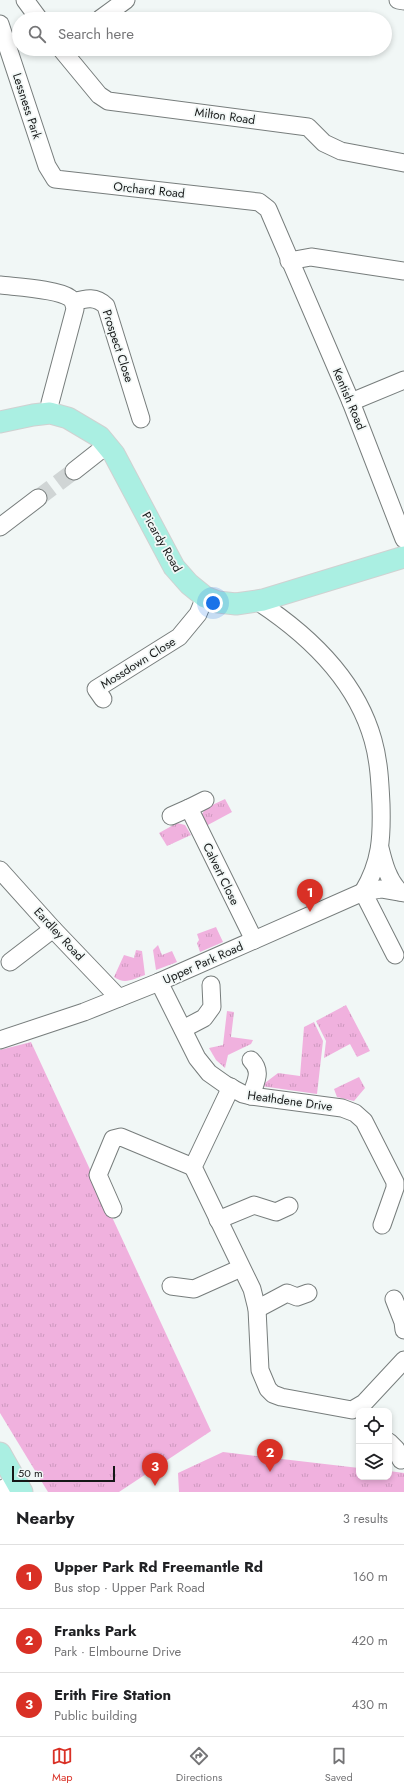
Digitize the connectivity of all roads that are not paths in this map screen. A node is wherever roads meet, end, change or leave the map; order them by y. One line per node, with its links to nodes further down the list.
1 (25, 0): 5 (street)
2 (126, 0): 6 (street)
3 (398, 0): 4 (street)
4 (404, 1)
5 (34, 12)
6 (110, 12)
7 (0, 24): 8 (street, Lessness Park)
8 (9, 45): 9 (street, Lessness Park)
9 (12, 55)
10 (12, 56): 13 (street, Lessness Park)
11 (67, 56): 12 (street, Milton Road)
12 (404, 163)
13 (46, 166): 14 (street, Orchard Road)
14 (259, 202): 15 (street, Kentish Road)
15 (289, 261): 16 (street); 20 (street, Kentish Road)
16 (404, 270)
17 (0, 285): 18 (street)
18 (74, 302): 21 (street); 22 (street, Prospect Close)
19 (404, 380): 20 (street)
20 (350, 402): 28 (street, Kentish Road)
21 (50, 413): 23 (main road, Picardy Road); 24 (main road, Picardy Road)
22 (141, 419)
23 (0, 422)
24 (107, 445): 25 (street); 30 (main road, Picardy Road)
25 (74, 471)
26 (38, 498): 27 (street)
27 (0, 527)
28 (404, 539)
29 (404, 557): 31 (main road, Picardy Road)
30 (204, 597): 31 (main road, Picardy Road); 32 (street, Mossdown Close)
31 (257, 601): 36 (street)
32 (96, 689)
33 (205, 800): 34 (street)
34 (189, 808): 35 (street); 41 (street, Calvert Close)
35 (171, 816)
36 (380, 848): 38 (street); 39 (street)
37 (0, 870): 40 (street, Eardley Road)
38 (363, 892): 39 (street, Upper Park Road); 41 (street, Upper Park Road); 42 (street)
39 (402, 893)
40 (53, 929): 43 (street); 46 (street, Eardley Road)
41 (254, 940): 44 (street, Upper Park Road)
42 (395, 955)
43 (10, 962)
44 (159, 982): 46 (street, Upper Park Road); 47 (street, Heathdene Drive)
45 (211, 985): 47 (street)
46 (119, 998): 48 (street, Upper Park Road)
47 (183, 1029): 50 (street, Heathdene Drive)
48 (0, 1040)
49 (251, 1060): 51 (street)
50 (231, 1087): 51 (street, Heathdene Drive); 52 (street)
51 (251, 1096): 56 (street, Heathdene Drive)
52 (193, 1167): 54 (street); 55 (street)
53 (289, 1206): 55 (street)
54 (113, 1209)
55 (218, 1220): 57 (street)
56 (382, 1224)
57 (241, 1268): 58 (street); 61 (street)
58 (171, 1286)
59 (308, 1293): 61 (street)
60 (394, 1299): 62 (street)
61 (257, 1309): 64 (street)
62 (404, 1330)
63 (404, 1360): 64 (street)
64 (355, 1414)
65 (391, 1444): 67 (street)
66 (0, 1453): 68 (main road)
67 (401, 1460)
68 (13, 1488)

